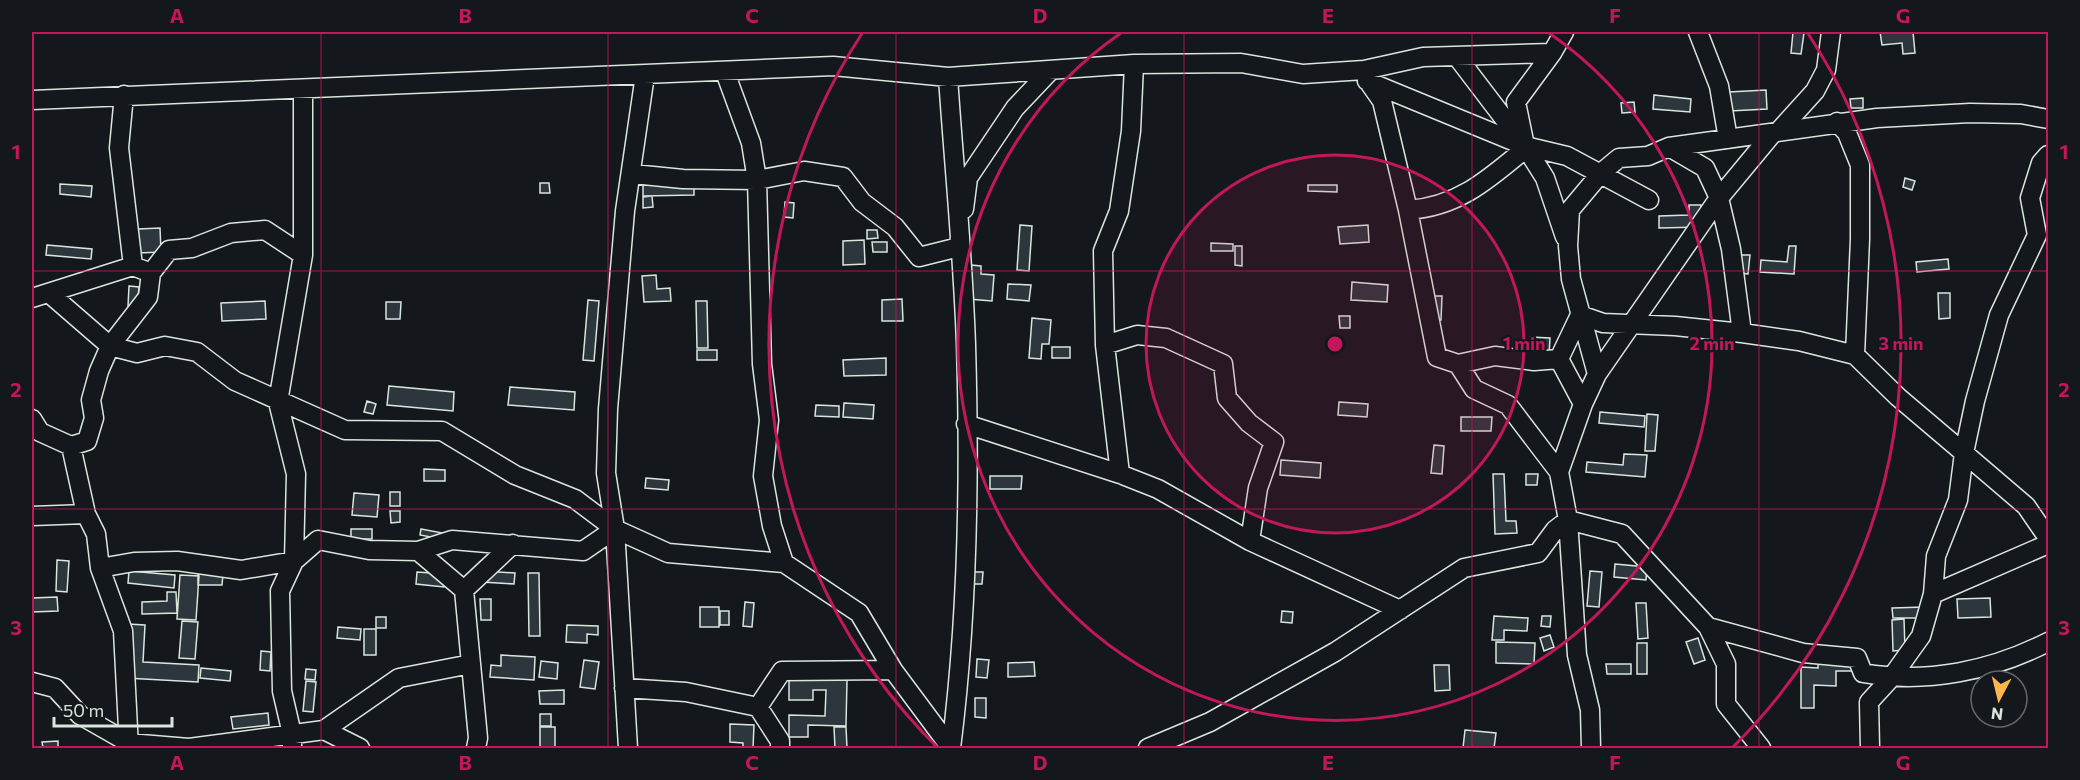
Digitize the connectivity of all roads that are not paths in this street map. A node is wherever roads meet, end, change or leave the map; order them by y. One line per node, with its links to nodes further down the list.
1 (1564, 32): 4 (street)
2 (1698, 32): 19 (street)
3 (1831, 32): 18 (street)
4 (1552, 54): 5 (street); 20 (street)
5 (1458, 58): 9 (street); 20 (street)
6 (1134, 64): 7 (street); 9 (street); 41 (street)
7 (1050, 71): 11 (street); 32 (street)
8 (725, 72): 10 (street); 11 (street); 27 (street)
9 (1303, 74): 12 (street)
10 (645, 75): 13 (street); 26 (street)
11 (948, 77): 32 (street)
12 (1368, 81): 20 (street); 30 (street)
13 (303, 89): 14 (street); 33 (street)
14 (124, 95): 15 (street); 34 (street)
15 (32, 100)
16 (2049, 119): 17 (street)
17 (1837, 122): 18 (street); 43 (street)
18 (1775, 132): 19 (street); 28 (street)
19 (1728, 139): 21 (street)
20 (1526, 147): 23 (street); 30 (street); 31 (street)
21 (1669, 147): 24 (street); 28 (street)
22 (2049, 155): 52 (street)
23 (1567, 156): 24 (street); 25 (street)
24 (1619, 158): 25 (street)
25 (1601, 173): 29 (street); 31 (street)
26 (633, 174): 27 (street); 58 (street)
27 (757, 180): 32 (street); 65 (street)
28 (1719, 198): 39 (street); 40 (street)
29 (1649, 200)
30 (1408, 210): 45 (street)
31 (1568, 246): 38 (street)
32 (959, 247): 50 (street)
33 (303, 255): 35 (street); 47 (street)
34 (133, 266): 35 (street); 36 (street)
35 (151, 273): 42 (street)
36 (50, 294): 37 (street); 42 (street)
37 (32, 298)
38 (1580, 315): 39 (street); 44 (street); 46 (street)
39 (1634, 324): 40 (street); 46 (street)
40 (1742, 333): 43 (street)
41 (1105, 345): 54 (street); 60 (street)
42 (110, 346): 47 (street); 51 (street)
43 (1855, 355): 52 (street)
44 (1559, 359): 45 (street); 48 (street)
45 (1458, 364): 53 (street)
46 (1597, 374): 48 (street)
47 (278, 402): 58 (street); 64 (street)
48 (1583, 404): 53 (street)
49 (32, 419): 51 (street)
50 (966, 424): 54 (street); 86 (street)
51 (71, 446): 55 (street)
52 (1964, 453): 59 (street); 68 (street)
53 (1559, 472): 57 (street)
54 (1120, 474): 60 (street)
55 (86, 514): 56 (street); 66 (street)
56 (32, 516)
57 (1568, 520): 69 (street); 70 (street); 79 (street)
58 (615, 529): 61 (street); 65 (street); 76 (street)
59 (2049, 538)
60 (1250, 541): 69 (street)
61 (513, 544): 63 (street); 67 (street)
62 (2049, 544): 68 (street)
63 (418, 551): 64 (street); 67 (street)
64 (294, 561): 66 (street); 80 (street)
65 (784, 563): 73 (street)
66 (100, 567): 81 (street)
67 (464, 590): 72 (street)
68 (1933, 594): 74 (street)
69 (1400, 610): 87 (street)
70 (1708, 627): 74 (street); 91 (street)
71 (2049, 642): 74 (street)
72 (471, 664): 78 (street); 83 (street)
73 (893, 670): 77 (street); 86 (street)
74 (1891, 678): 92 (street)
75 (32, 682): 81 (street)
76 (624, 688): 77 (street); 84 (street)
77 (758, 707): 85 (street)
78 (324, 730): 80 (street); 82 (street)
79 (1593, 730): 88 (street); 89 (street); 90 (street)
80 (292, 741): 81 (street)
81 (131, 747)
82 (360, 748)
83 (476, 748)
84 (628, 748)
85 (780, 748)
86 (951, 748)
87 (1148, 748)
88 (1580, 748)
89 (1591, 748)
90 (1603, 748)
91 (1761, 748)
92 (1870, 748)

